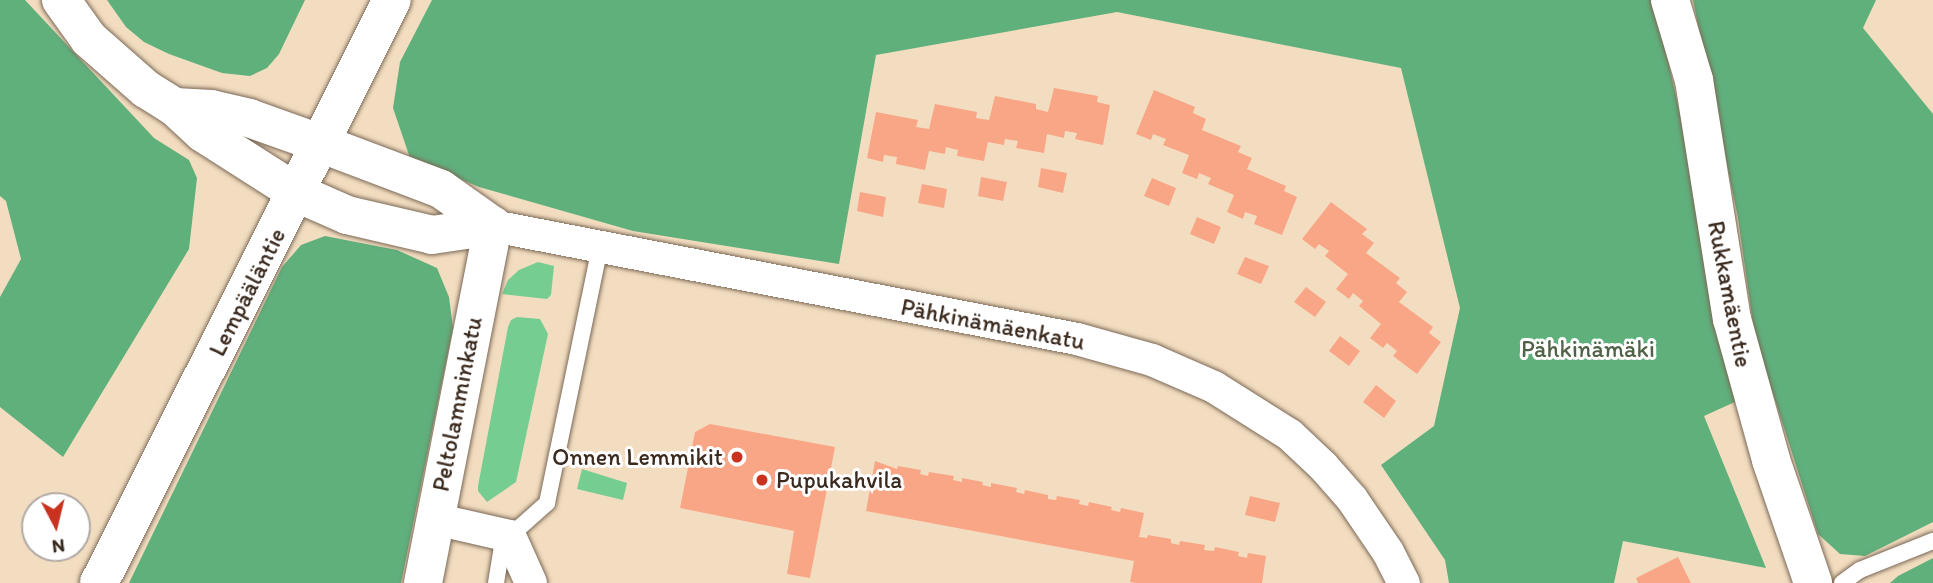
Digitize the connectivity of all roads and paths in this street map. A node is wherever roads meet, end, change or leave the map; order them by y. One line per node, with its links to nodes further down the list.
1 (61, 0): 4 (main road, Pähkinämäenkatu)
2 (392, 0): 5 (main road, Lempääläntie)
3 (1670, 0): 17 (main road, Rukkamäentie)
4 (176, 107): 5 (main road, Pähkinämäenkatu); 6 (main road, Pähkinämäenkatu)
5 (322, 144): 6 (main road, Lempääläntie); 7 (main road, Pähkinämäenkatu)
6 (297, 192): 7 (main road, Pähkinämäenkatu); 12 (main road, Lempääläntie)
7 (492, 226): 8 (street, Pähkinämäenkatu); 9 (main road, Peltolamminkatu)
8 (600, 247): 10 (lane); 16 (street, Pähkinämäenkatu)
9 (435, 519): 10 (street); 13 (main road, Peltolamminkatu)
10 (507, 535): 14 (lane); 15 (street)
11 (1933, 541): 18 (lane)
12 (99, 583)
13 (423, 583)
14 (496, 583)
15 (531, 583)
16 (1404, 583)
17 (1813, 583)
18 (1842, 583)

